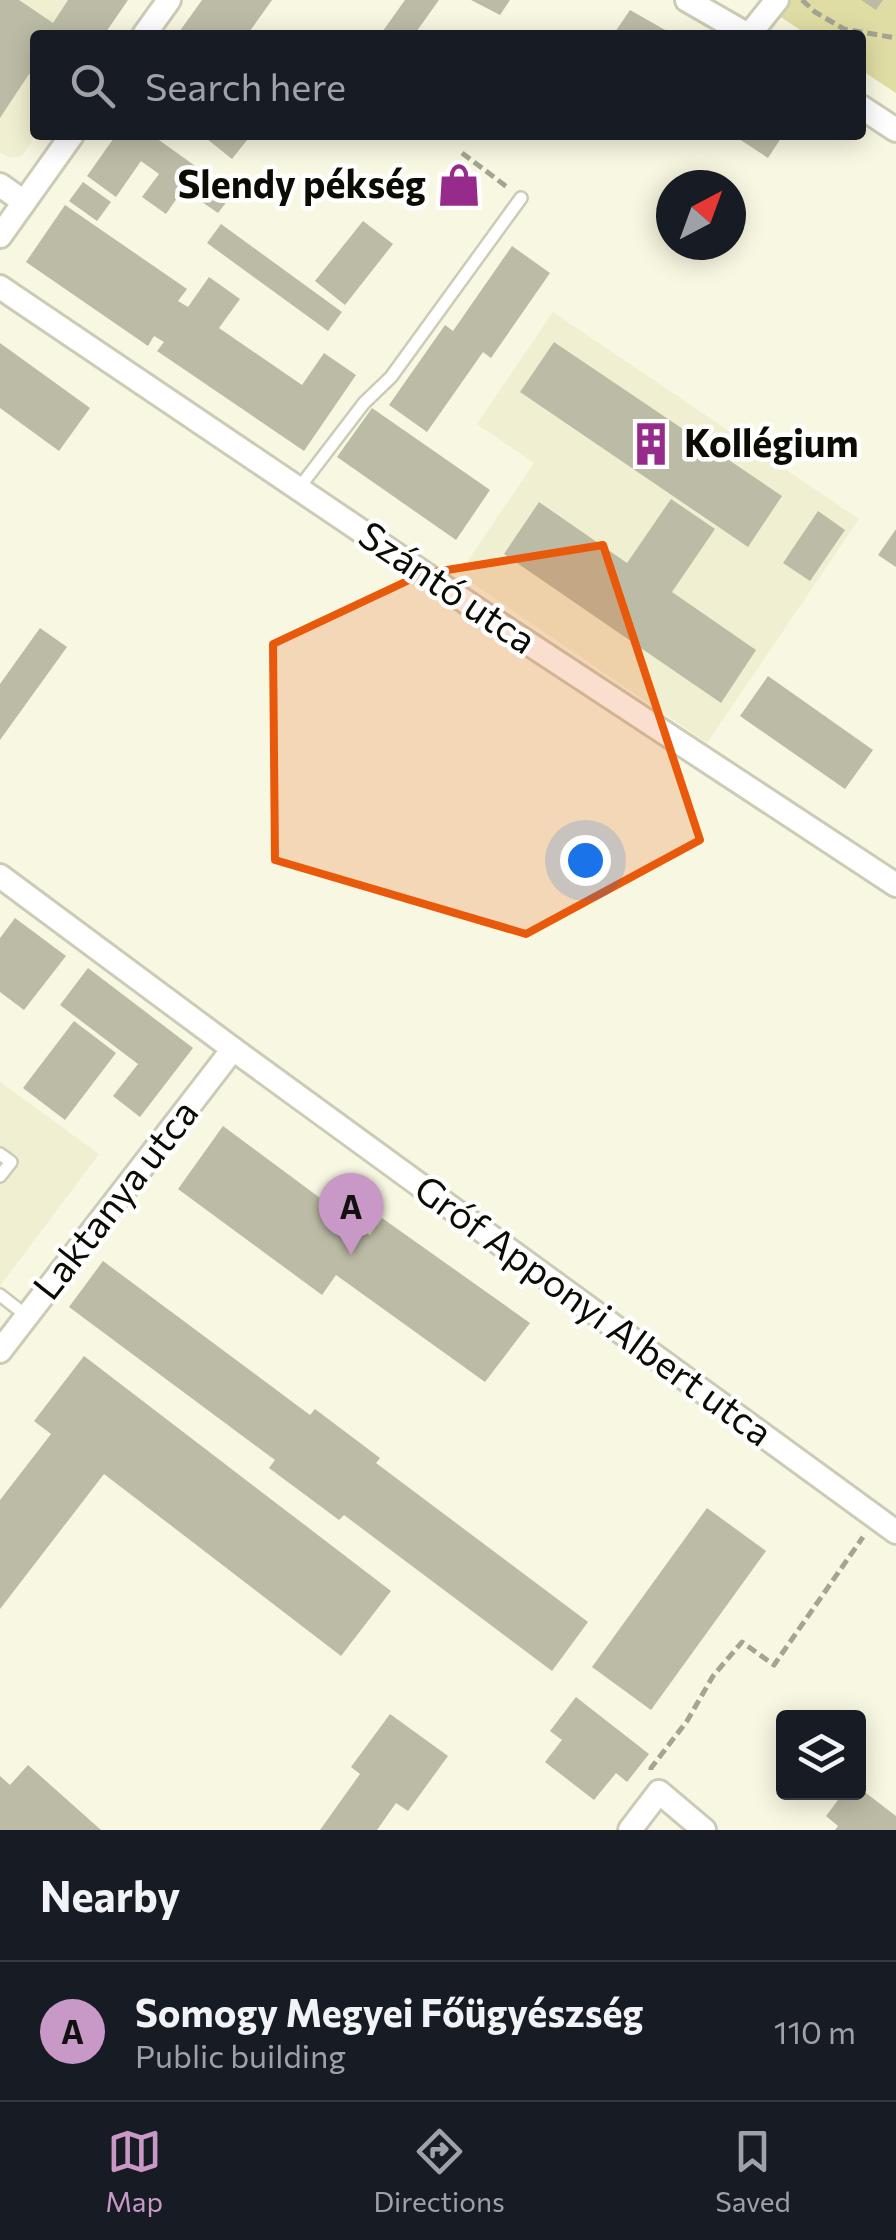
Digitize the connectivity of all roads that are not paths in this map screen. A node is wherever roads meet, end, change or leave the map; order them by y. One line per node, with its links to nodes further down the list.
1 (169, 0): 4 (street)
2 (687, 0): 5 (street)
3 (777, 0): 6 (street)
4 (148, 30)
5 (739, 30)
6 (752, 30)
7 (866, 110): 8 (street)
8 (896, 130)
9 (68, 140): 12 (street)
10 (0, 185): 12 (street)
11 (521, 198): 15 (lane)
12 (24, 202): 13 (street)
13 (0, 236)
14 (0, 287): 15 (street, Szántó utca)
15 (299, 488): 17 (street, Szántó utca)
16 (0, 876): 18 (street, Gróf Apponyi Albert utca)
17 (896, 884)
18 (233, 1050): 22 (street, Laktanya utca); 24 (street, Gróf Apponyi Albert utca)
19 (0, 1154): 20 (lane)
20 (0, 1176)
21 (0, 1295): 22 (lane)
22 (27, 1316): 23 (street, Laktanya utca)
23 (0, 1351)
24 (886, 1524)
25 (630, 1830): 26 (street)
26 (704, 1830)

